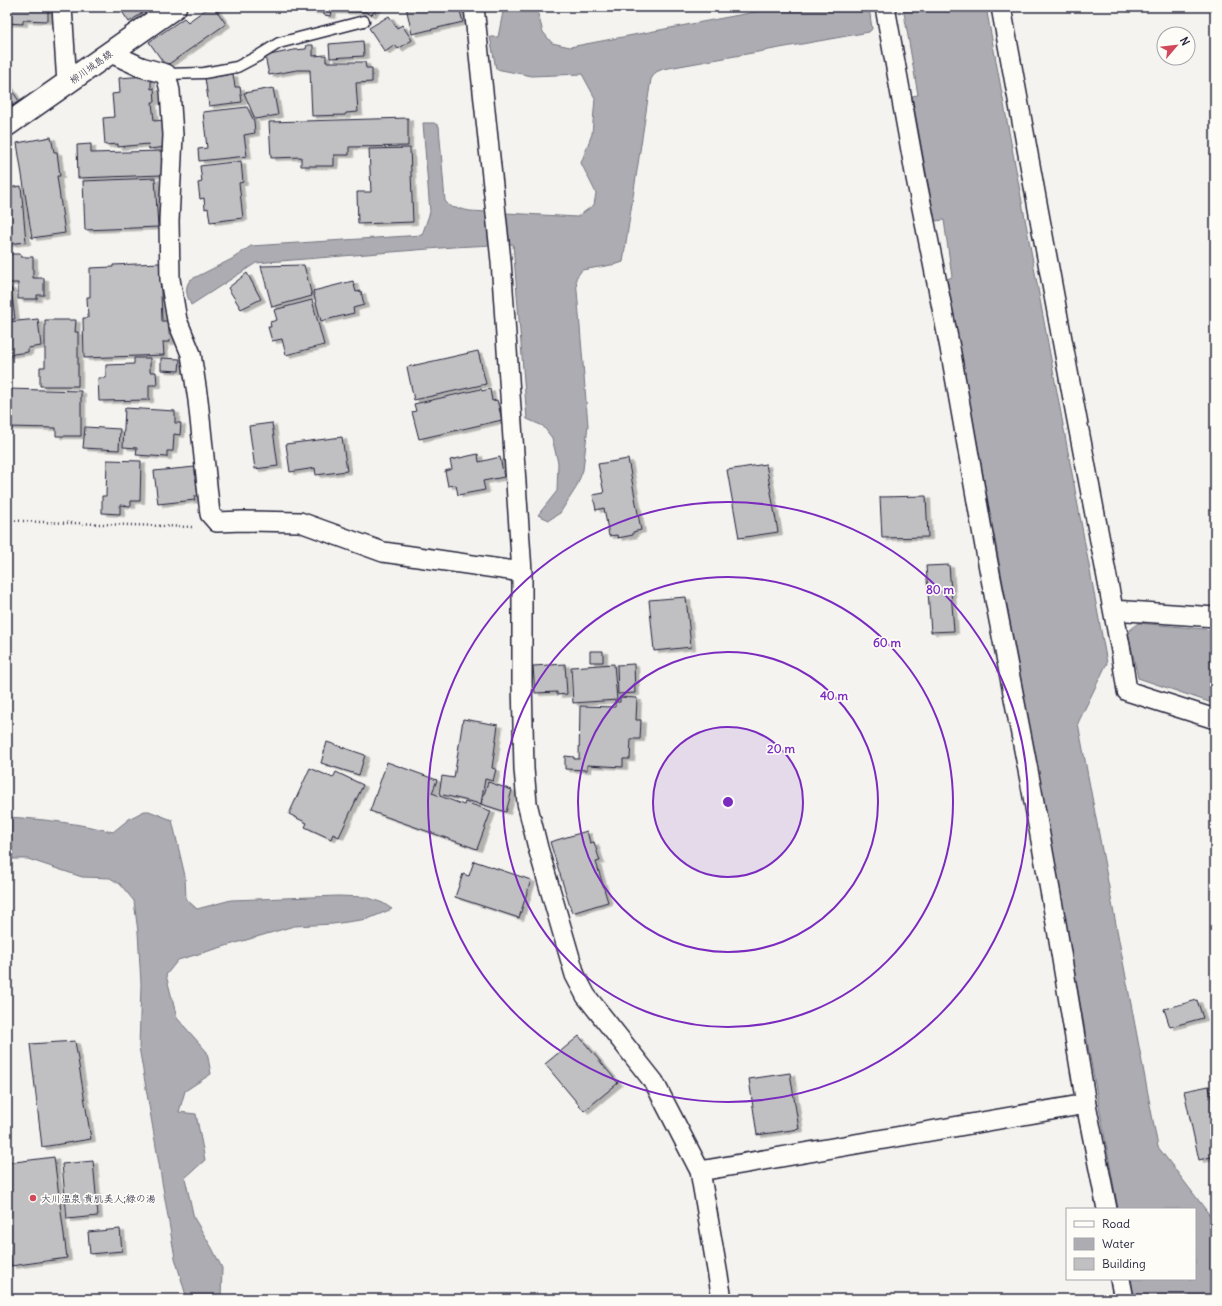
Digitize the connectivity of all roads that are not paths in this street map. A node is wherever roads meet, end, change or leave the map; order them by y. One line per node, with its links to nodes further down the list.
1 (62, 7): 9 (street)
2 (174, 7): 7 (main road, 柳川城島線)
3 (474, 7): 11 (street)
4 (885, 7): 15 (street)
5 (1001, 7): 12 (street)
6 (364, 21): 8 (lane)
7 (111, 53): 8 (street); 9 (main road, 柳川城島線)
8 (166, 74): 11 (street)
9 (67, 84): 10 (main road, 柳川城島線)
10 (7, 125)
11 (522, 572): 16 (street)
12 (1113, 610): 13 (street); 14 (street)
13 (1215, 617)
14 (1215, 719)
15 (1086, 1104): 16 (street); 17 (street)
16 (700, 1171): 19 (street)
17 (1107, 1208)
18 (1120, 1280): 20 (street)
19 (722, 1299)
20 (1124, 1299)

